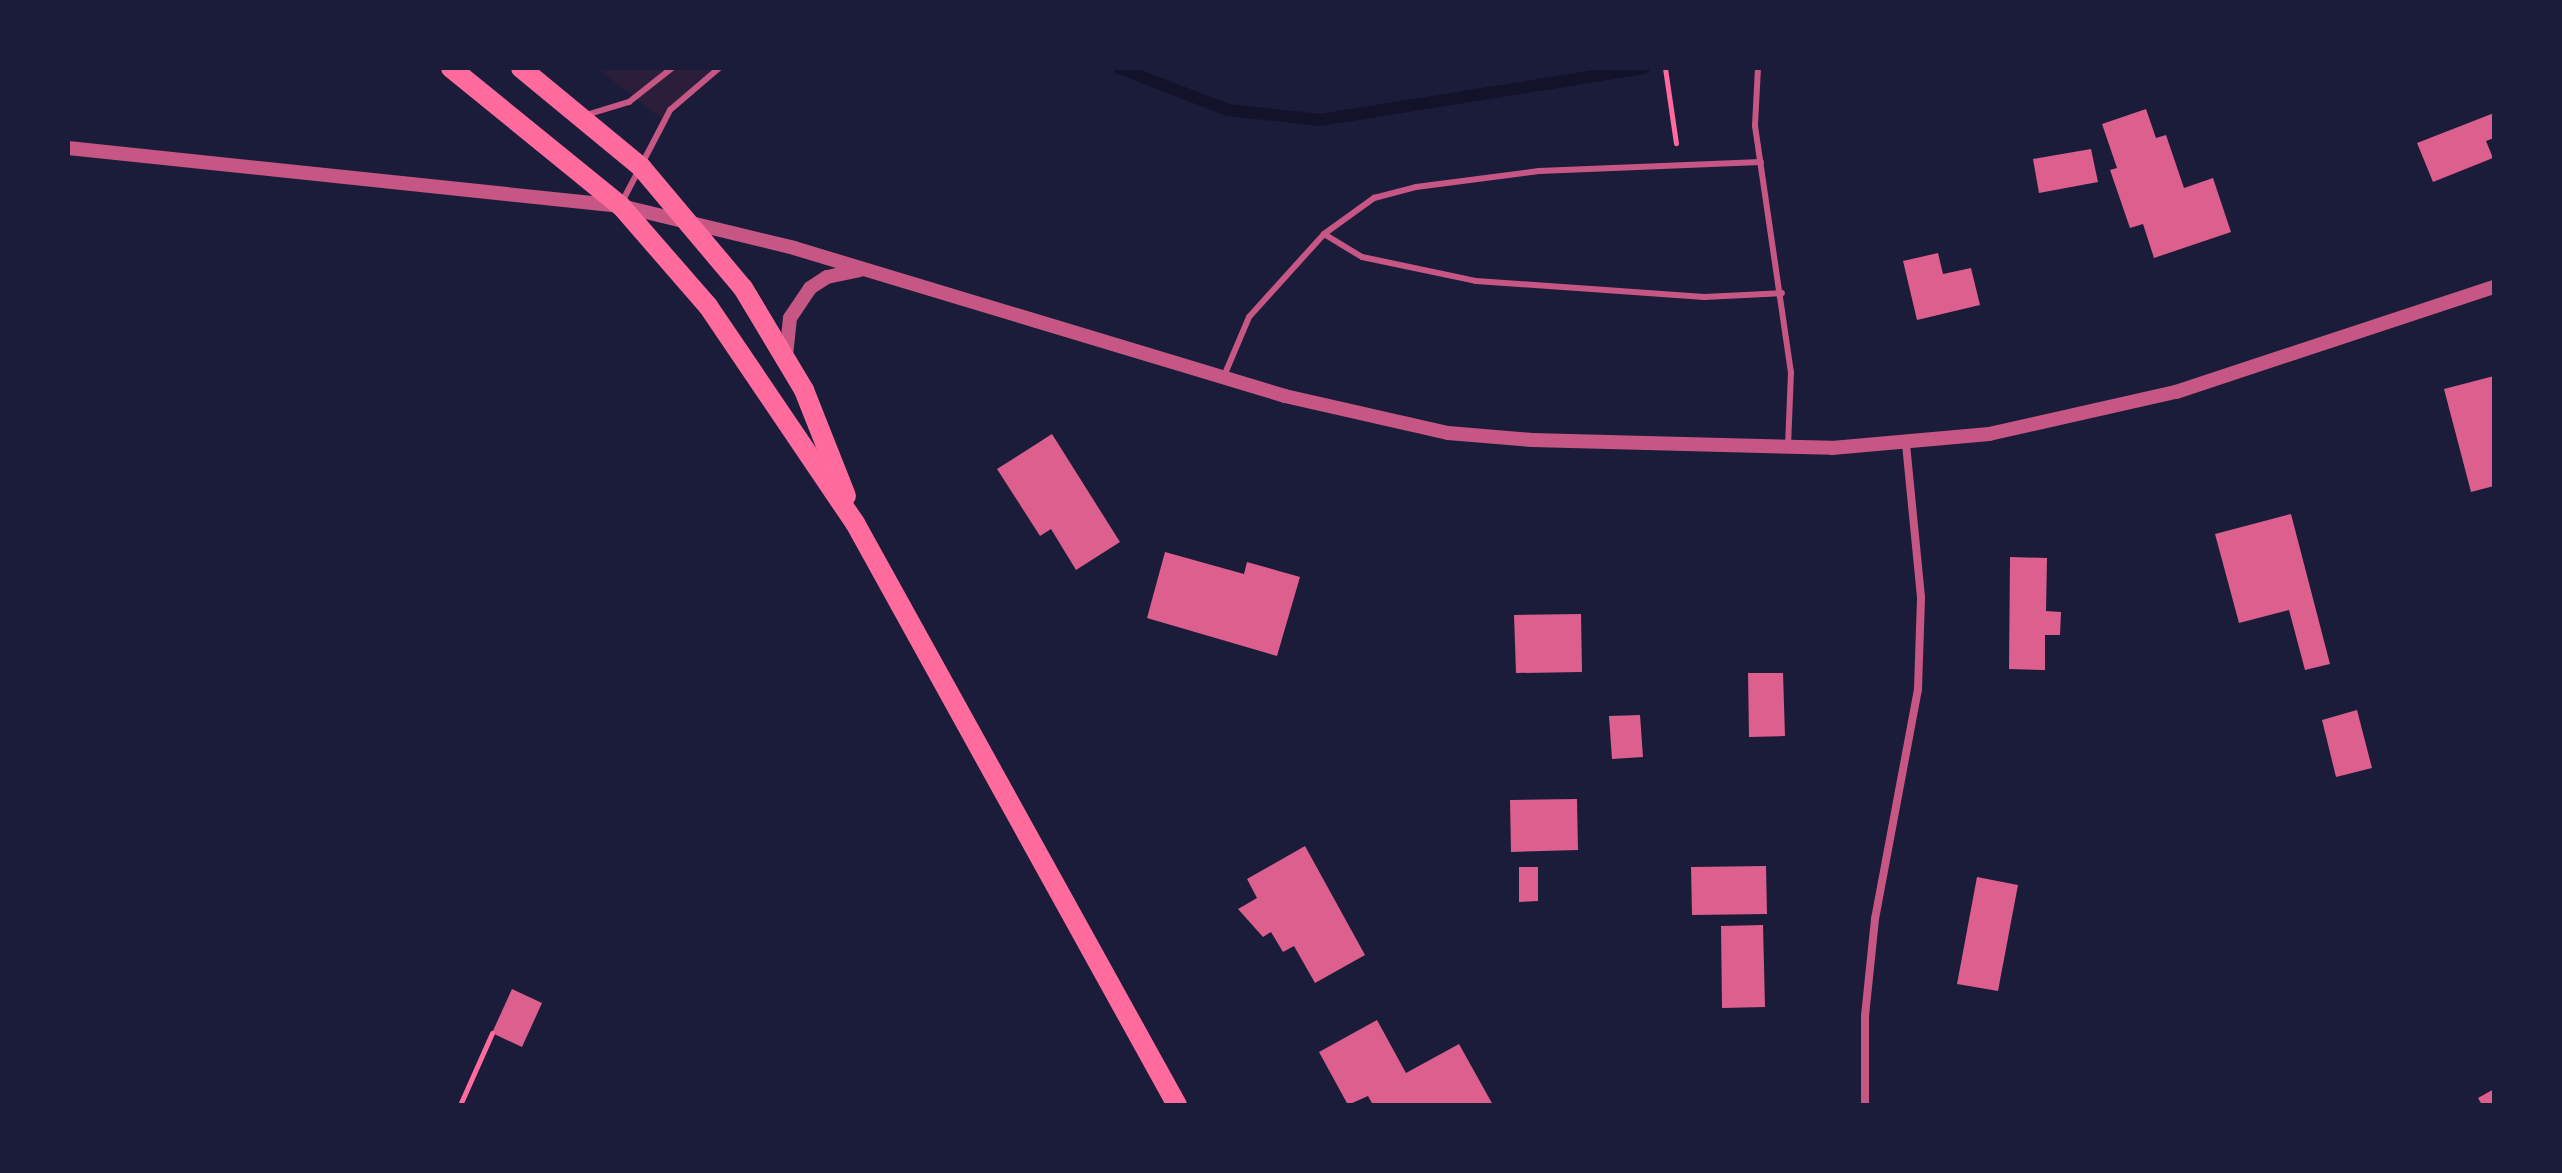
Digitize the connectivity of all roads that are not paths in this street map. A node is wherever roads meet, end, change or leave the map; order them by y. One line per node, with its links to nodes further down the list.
1 (451, 68): 10 (main road)
2 (521, 68): 6 (main road)
3 (672, 68): 6 (lane)
4 (719, 68): 9 (lane)
5 (1758, 68): 8 (lane)
6 (583, 116): 9 (main road)
7 (68, 148): 10 (street)
8 (1761, 162): 12 (lane); 15 (lane)
9 (641, 167): 10 (lane); 11 (main road)
10 (621, 206): 11 (street); 20 (main road)
11 (689, 220): 13 (street); 16 (main road)
12 (1324, 234): 15 (lane); 17 (lane)
13 (864, 269): 16 (street); 17 (street)
14 (2494, 287): 18 (street)
15 (1782, 293): 19 (lane)
16 (786, 356): 20 (main road)
17 (1223, 379): 19 (street)
18 (1906, 444): 19 (street); 22 (street)
19 (1788, 448)
20 (855, 523): 21 (main road)
21 (1177, 1105)
22 (1865, 1105)

